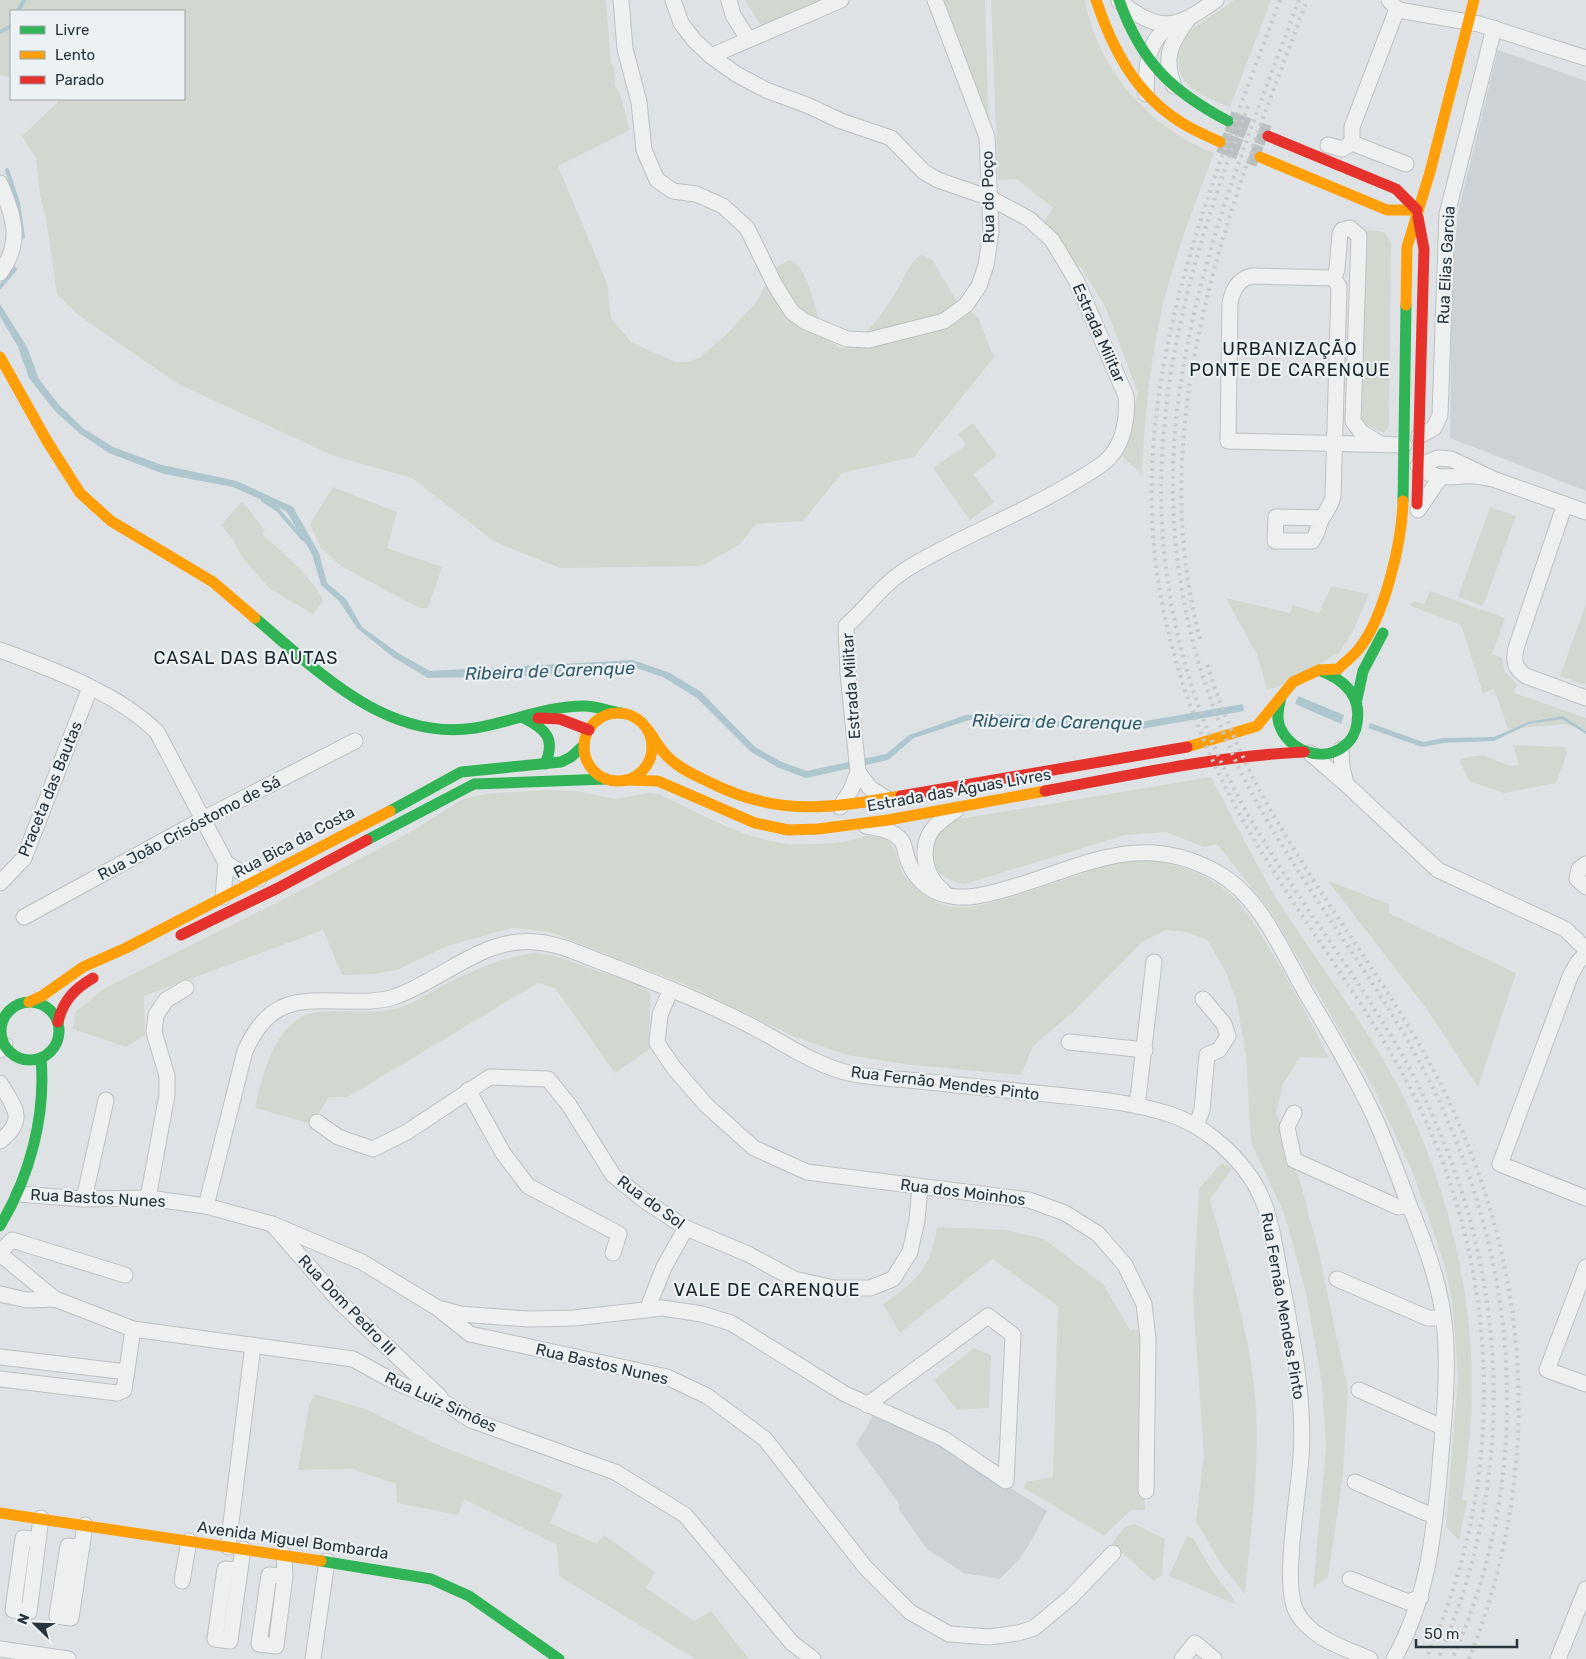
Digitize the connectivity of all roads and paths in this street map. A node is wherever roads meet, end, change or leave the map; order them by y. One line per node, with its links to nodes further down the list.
1 (621, 0): 29 (street, Rua do Poço)
2 (673, 0): 16 (street, Estrada Militar)
3 (729, 0): 15 (street)
4 (840, 0): 15 (street)
5 (935, 0): 29 (street, Rua do Poço)
6 (1096, 0): 20 (street)
7 (1119, 0): 13 (street); 18 (street)
8 (1216, 0): 11 (street)
9 (1474, 0): 12 (street, Rua Elias Garcia)
10 (1393, 5): 12 (street); 24 (street)
11 (1188, 19): 13 (street); 19 (street)
12 (1468, 22): 14 (street); 30 (street, Rua Elias Garcia)
13 (1171, 24): 18 (street)
14 (1494, 28): 17 (street); 34 (street, Rua Elias Garcia)
15 (748, 39): 16 (street)
16 (711, 56): 29 (street, Estrada Militar)
17 (1586, 58)
18 (1147, 61): 19 (street); 20 (street)
19 (1176, 91): 21 (street)
20 (1146, 94): 23 (street)
21 (1228, 121)
22 (1268, 136): 30 (street)
23 (1220, 142)
24 (1352, 143): 25 (street); 27 (street)
25 (1328, 145)
26 (1260, 157): 30 (street)
27 (1406, 164)
28 (0, 183): 31 (street)
29 (990, 198): 62 (street, Estrada Militar)
30 (1417, 210): 34 (street, Rua Elias Garcia); 37 (street, Rua Elias Garcia)
31 (0, 274)
32 (1334, 278): 35 (street); 35 (street); 36 (street)
33 (0, 357): 54 (street)
34 (1419, 436): 38 (street); 39 (street, Rua Elias Garcia)
35 (1336, 443): 36 (street); 45 (street)
36 (1381, 444): 37 (street)
37 (1404, 445): 39 (street); 48 (street, Rua Elias Garcia)
38 (1451, 459): 39 (street); 41 (street)
39 (1418, 466): 40 (street); 44 (street, Rua Elias Garcia)
40 (1440, 478): 41 (street); 44 (street)
41 (1492, 478): 42 (street)
42 (1566, 504): 43 (street); 51 (street)
43 (1586, 512)
44 (1416, 515)
45 (1322, 518)
46 (1390, 618): 52 (street)
47 (0, 650): 49 (street)
48 (1319, 670): 50 (street); 52 (street)
49 (90, 688): 69 (street); 74 (street, Praceta das Bautas)
50 (1280, 697): 60 (street); 66 (street, Estrada das Águas Livres)
51 (1586, 698)
52 (1357, 699): 59 (street)
53 (621, 713): 54 (street); 55 (street); 56 (street)
54 (523, 718): 55 (street); 61 (street)
55 (588, 730): 58 (street)
56 (648, 730): 64 (street); 67 (street, Estrada das Águas Livres)
57 (355, 741): 69 (street, Rua João Crisóstomo de Sá)
58 (584, 745): 61 (street, Rua Bica da Costa); 63 (street)
59 (1341, 749): 60 (street); 65 (street)
60 (1307, 753): 65 (street); 68 (street, Estrada das Águas Livres)
61 (545, 764): 73 (street, Rua Bica da Costa)
62 (858, 772): 66 (street); 67 (street)
63 (606, 779): 64 (street); 79 (street, Rua Bica da Costa)
64 (626, 780): 70 (street, Estrada das Águas Livres)
65 (1346, 784): 80 (street)
66 (887, 799): 67 (street, Estrada das Águas Livres)
67 (840, 806)
68 (959, 807): 70 (street, Estrada das Águas Livres); 76 (street)
69 (203, 818): 71 (street); 78 (street, Rua João Crisóstomo de Sá)
70 (861, 825): 76 (street)
71 (226, 864): 73 (street); 77 (street)
72 (1586, 864): 75 (street)
73 (259, 879): 77 (street, Rua Bica da Costa)
74 (0, 883)
75 (1586, 887)
76 (950, 896): 106 (street)
77 (223, 897): 87 (street, Rua Bica da Costa)
78 (24, 916)
79 (171, 940)
80 (1586, 949)
81 (1586, 954): 105 (street)
82 (1154, 962): 91 (street)
83 (108, 971): 88 (street)
84 (186, 988): 104 (street)
85 (670, 989): 96 (street, Rua Fernão Mendes Pinto); 101 (street, Rua dos Moinhos); 107 (street, Rua Fernão Mendes Pinto)
86 (1204, 999): 99 (street)
87 (28, 1002): 88 (street); 90 (street)
88 (58, 1022): 92 (street)
89 (1069, 1042): 91 (street)
90 (2, 1048): 92 (street)
91 (1145, 1050): 96 (street)
92 (41, 1058): 102 (street)
93 (0, 1083): 100 (street)
94 (468, 1090): 98 (street, Rua do Sol); 110 (street, Rua do Sol); 112 (street)
95 (106, 1100): 103 (street)
96 (1137, 1106): 99 (street, Rua Fernão Mendes Pinto)
97 (1294, 1113): 106 (street)
98 (316, 1122)
99 (1196, 1126): 160 (street, Rua Fernão Mendes Pinto)
100 (0, 1141)
101 (920, 1187): 110 (street, Rua do Sol); 134 (street, Rua dos Moinhos)
102 (18, 1194): 103 (street, Rua Bastos Nunes); 109 (street)
103 (84, 1198): 104 (street, Rua Bastos Nunes)
104 (148, 1198): 107 (street, Rua Bastos Nunes)
105 (1586, 1198)
106 (1409, 1205): 122 (street)
107 (206, 1206): 108 (street, Rua Bastos Nunes)
108 (272, 1224): 120 (street, Rua Bastos Nunes); 130 (street, Rua Dom Pedro III)
109 (0, 1226)
110 (686, 1228): 121 (street)
111 (0, 1253): 114 (street); 116 (street, Rua Luiz Simões)
112 (613, 1253)
113 (1586, 1267): 128 (street)
114 (124, 1275)
115 (1337, 1280): 122 (street)
116 (38, 1285): 118 (street, Rua Luiz Simões); 119 (street)
117 (0, 1294): 119 (street, Rua Luiz Simões)
118 (54, 1299): 119 (street, Rua Luiz Simões); 123 (street, Rua Luiz Simões)
119 (28, 1300)
120 (436, 1307): 121 (street); 144 (street, Rua Bastos Nunes)
121 (647, 1310): 131 (street)
122 (1443, 1318): 132 (street)
123 (133, 1329): 124 (street, Rua Luiz Simões); 126 (street)
124 (253, 1345): 130 (street, Rua Luiz Simões); 141 (street)
125 (0, 1357): 126 (street)
126 (126, 1372): 127 (street)
127 (0, 1379)
128 (1586, 1384)
129 (1359, 1390): 132 (street)
130 (447, 1404): 157 (street, Rua Luiz Simões)
131 (867, 1405): 131 (street)
132 (1442, 1427): 136 (street)
133 (1355, 1482): 136 (street)
134 (1146, 1492)
135 (0, 1513): 137 (street, Avenida Miguel Bombarda)
136 (1435, 1515): 152 (street)
137 (41, 1518): 138 (street, Avenida Miguel Bombarda); 139 (street)
138 (85, 1525): 140 (street, Avenida Miguel Bombarda); 142 (street)
139 (38, 1540)
140 (189, 1541): 141 (street, Avenida Miguel Bombarda); 150 (street)
141 (228, 1547): 143 (street, Avenida Miguel Bombarda)
142 (82, 1548)
143 (243, 1549): 145 (street, Avenida Miguel Bombarda); 147 (street)
144 (1113, 1553)
145 (284, 1555): 146 (street, Avenida Miguel Bombarda); 148 (street)
146 (327, 1561): 155 (street); 156 (street, Avenida Miguel Bombarda)
147 (240, 1570)
148 (285, 1576)
149 (1350, 1579): 152 (street)
150 (182, 1581)
151 (1586, 1589): 162 (street)
152 (1421, 1597): 161 (street)
153 (0, 1649): 154 (street)
154 (68, 1659)
155 (313, 1659)
156 (559, 1659)
157 (813, 1659)
158 (1182, 1659): 159 (street)
159 (1214, 1659)
160 (1370, 1659)
161 (1394, 1659)
162 (1558, 1659)

